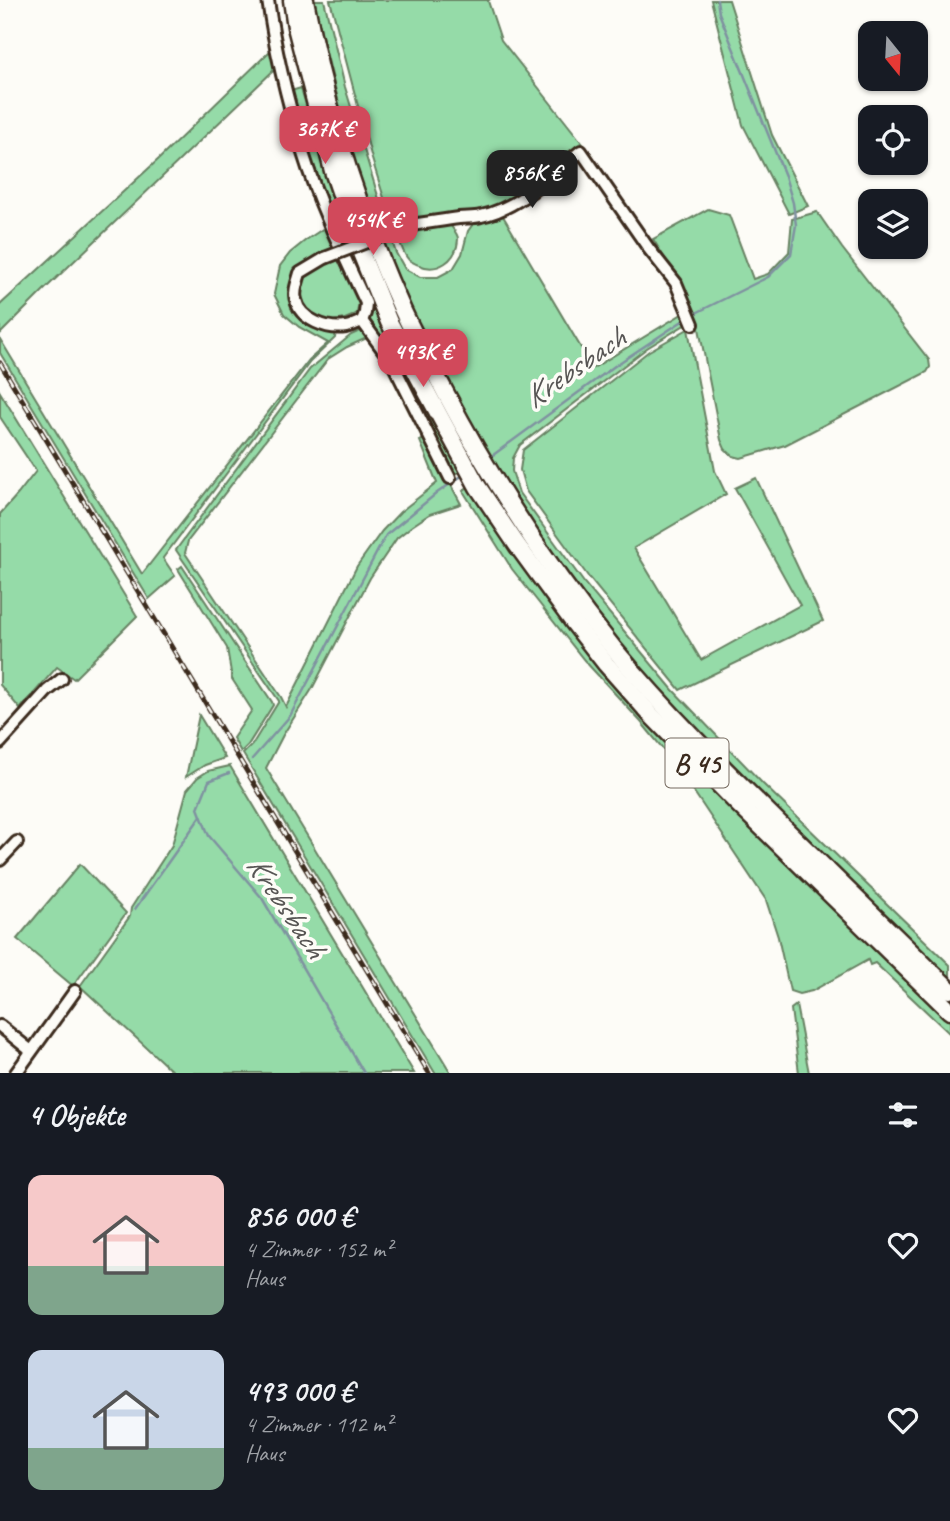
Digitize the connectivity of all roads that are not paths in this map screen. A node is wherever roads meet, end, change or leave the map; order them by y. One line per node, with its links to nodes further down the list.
1 (268, 0): 4 (street)
2 (292, 0): 6 (highway, B 45)
3 (305, 0): 6 (highway, B 45)
4 (362, 321): 5 (street, bridge); 7 (street)
5 (693, 324)
6 (469, 454): 8 (highway, B 45)
7 (450, 478)
8 (485, 482): 13 (highway, B 45); 15 (highway, B 45)
9 (62, 679): 10 (street)
10 (0, 743)
11 (17, 842): 12 (street)
12 (2, 853)
13 (950, 990)
14 (75, 991): 17 (street)
15 (950, 1011)
16 (0, 1026): 17 (street)
17 (31, 1051): 18 (street)
18 (16, 1073)

